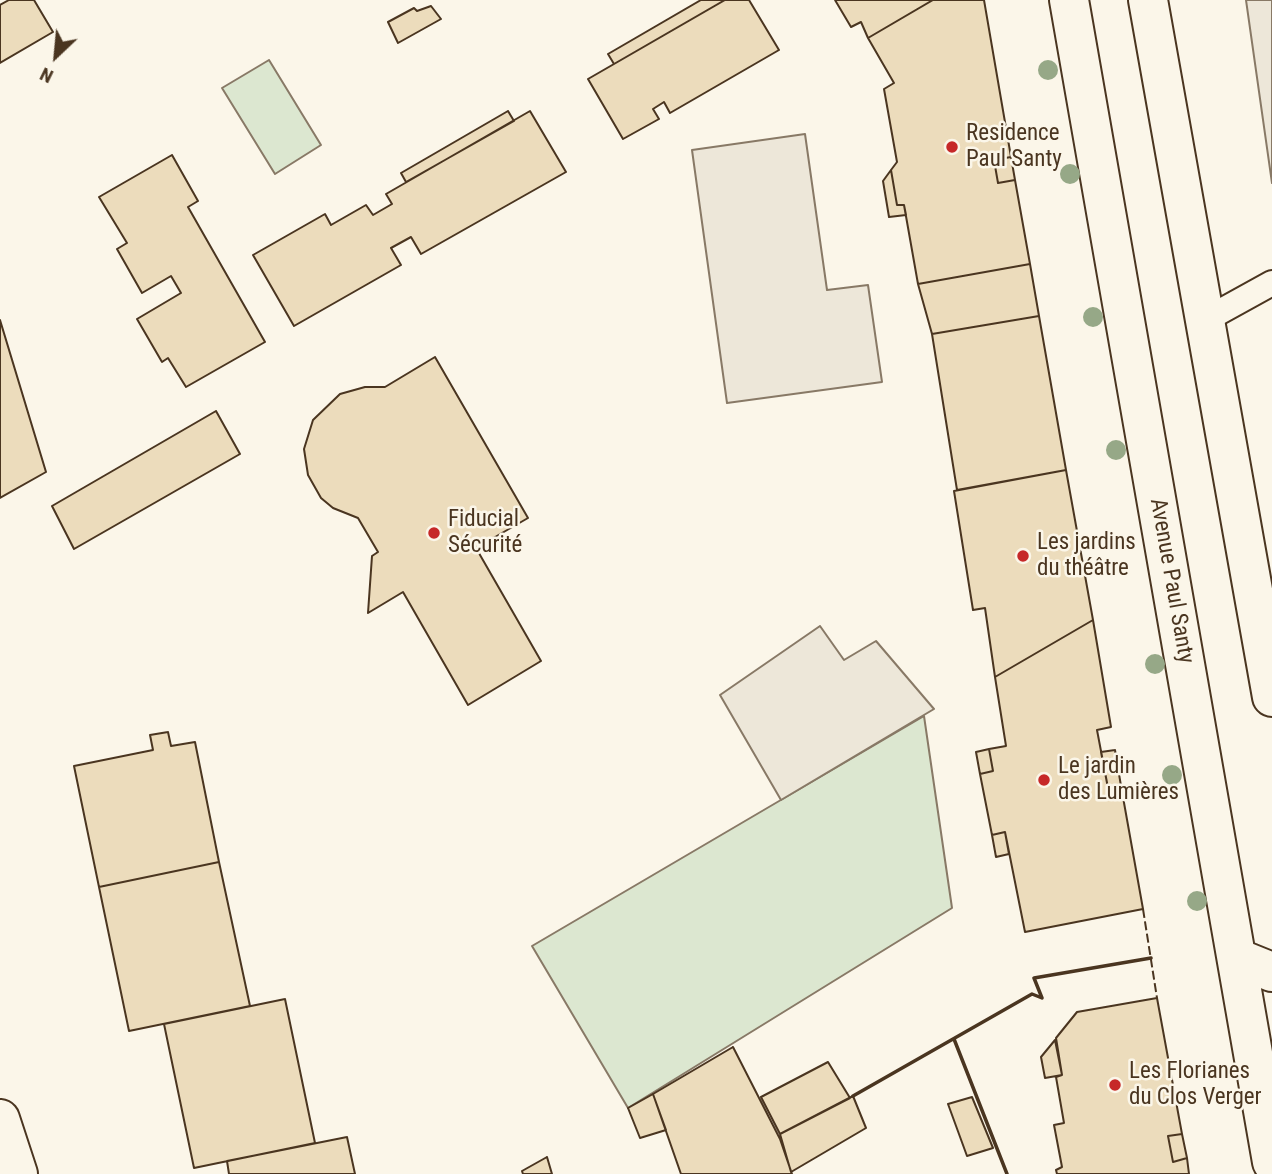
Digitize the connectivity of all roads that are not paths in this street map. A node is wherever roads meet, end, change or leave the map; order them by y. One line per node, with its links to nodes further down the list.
1 (1069, 0): 7 (main road, Avenue Paul Santy)
2 (1148, 0): 4 (main road)
3 (1272, 284): 4 (lane)
4 (1205, 320): 5 (main road)
5 (1263, 592): 6 (main road)
6 (1272, 697)
7 (1237, 958): 8 (main road); 10 (main road, Avenue Paul Santy)
8 (1272, 972)
9 (0, 1119): 11 (main road)
10 (1272, 1163)
11 (18, 1174)

